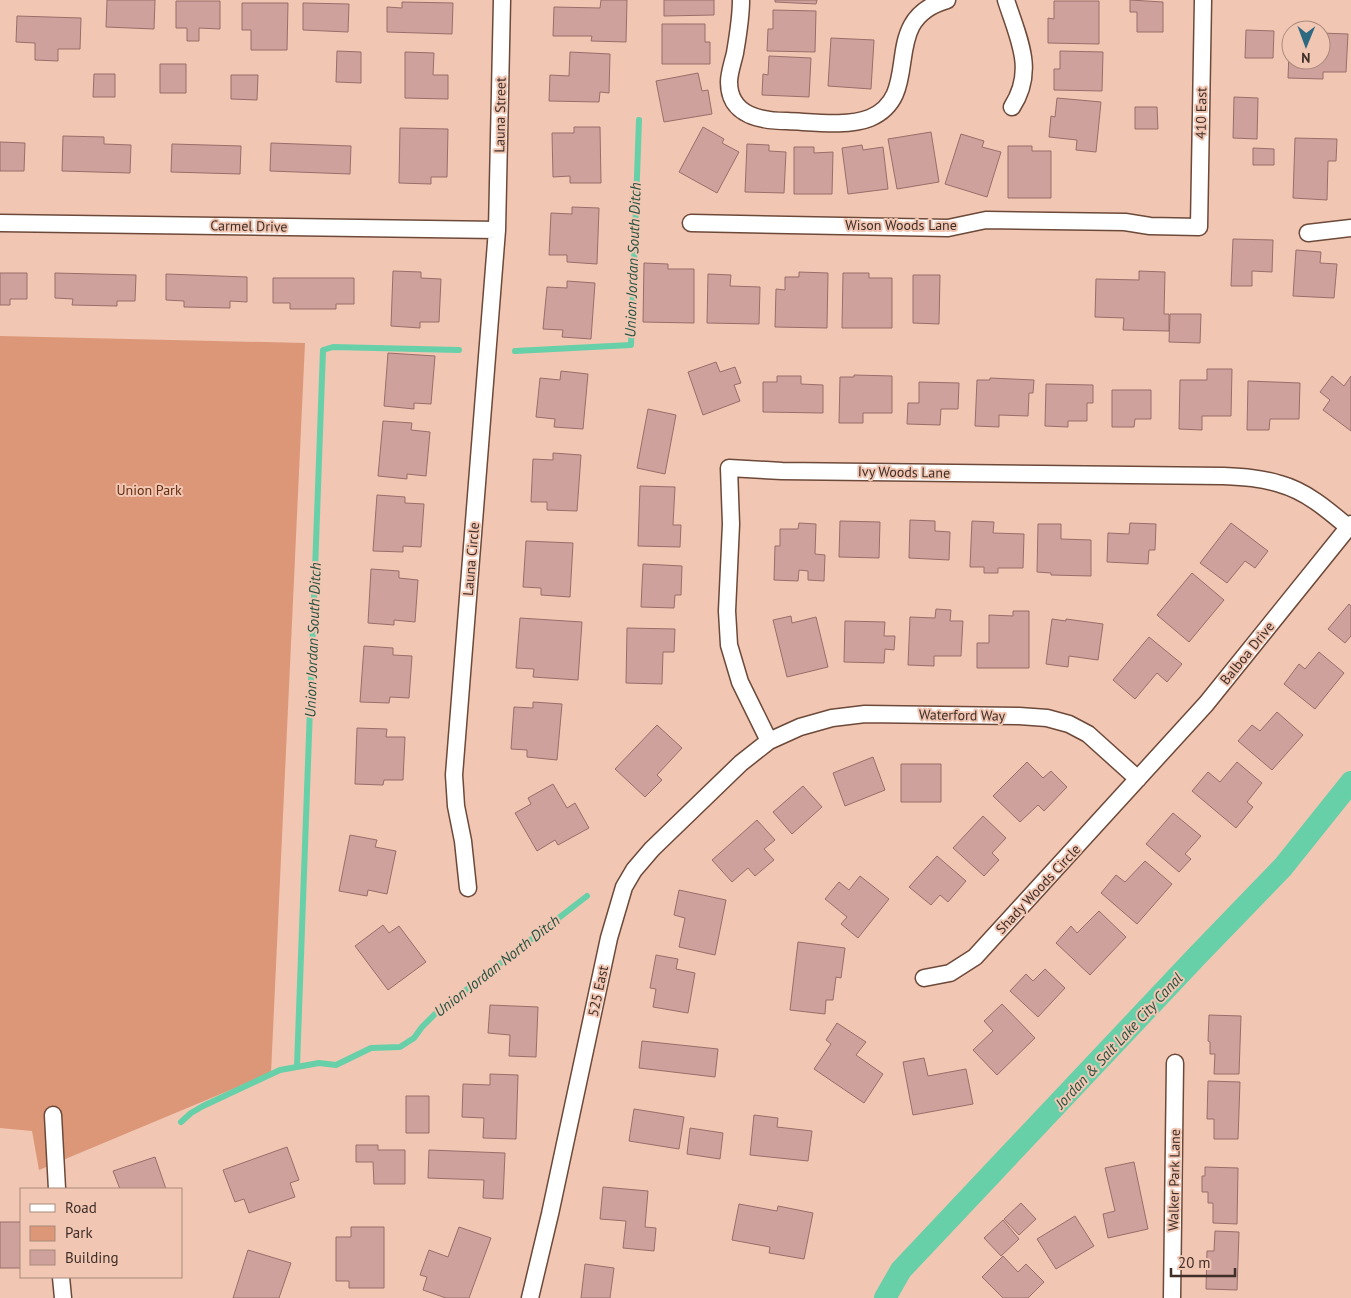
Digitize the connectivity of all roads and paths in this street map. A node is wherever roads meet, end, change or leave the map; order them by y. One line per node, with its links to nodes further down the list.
1 (502, 0): 11 (street, Launa Street)
2 (741, 0): 3 (street)
3 (947, 0)
4 (1006, 0): 6 (street)
5 (1203, 0): 9 (street, 410 East)
6 (1012, 107)
7 (0, 223): 11 (street, Carmel Drive)
8 (691, 223): 9 (street, Wison Woods Lane)
9 (1199, 227)
10 (1351, 228): 12 (street)
11 (497, 230): 16 (street, Launa Circle)
12 (1308, 233)
13 (1349, 526): 14 (street, Ivy Woods Lane); 15 (street, Balboa Drive)
14 (770, 741): 15 (street, Waterford Way); 23 (street, 525 East)
15 (1138, 779): 17 (street, Shady Woods Circle)
16 (468, 888)
17 (924, 978)
18 (1175, 1063): 24 (street, Walker Park Lane)
19 (53, 1115): 20 (street)
20 (57, 1188)
21 (61, 1278): 22 (street)
22 (62, 1298)
23 (530, 1298)
24 (1172, 1298)

